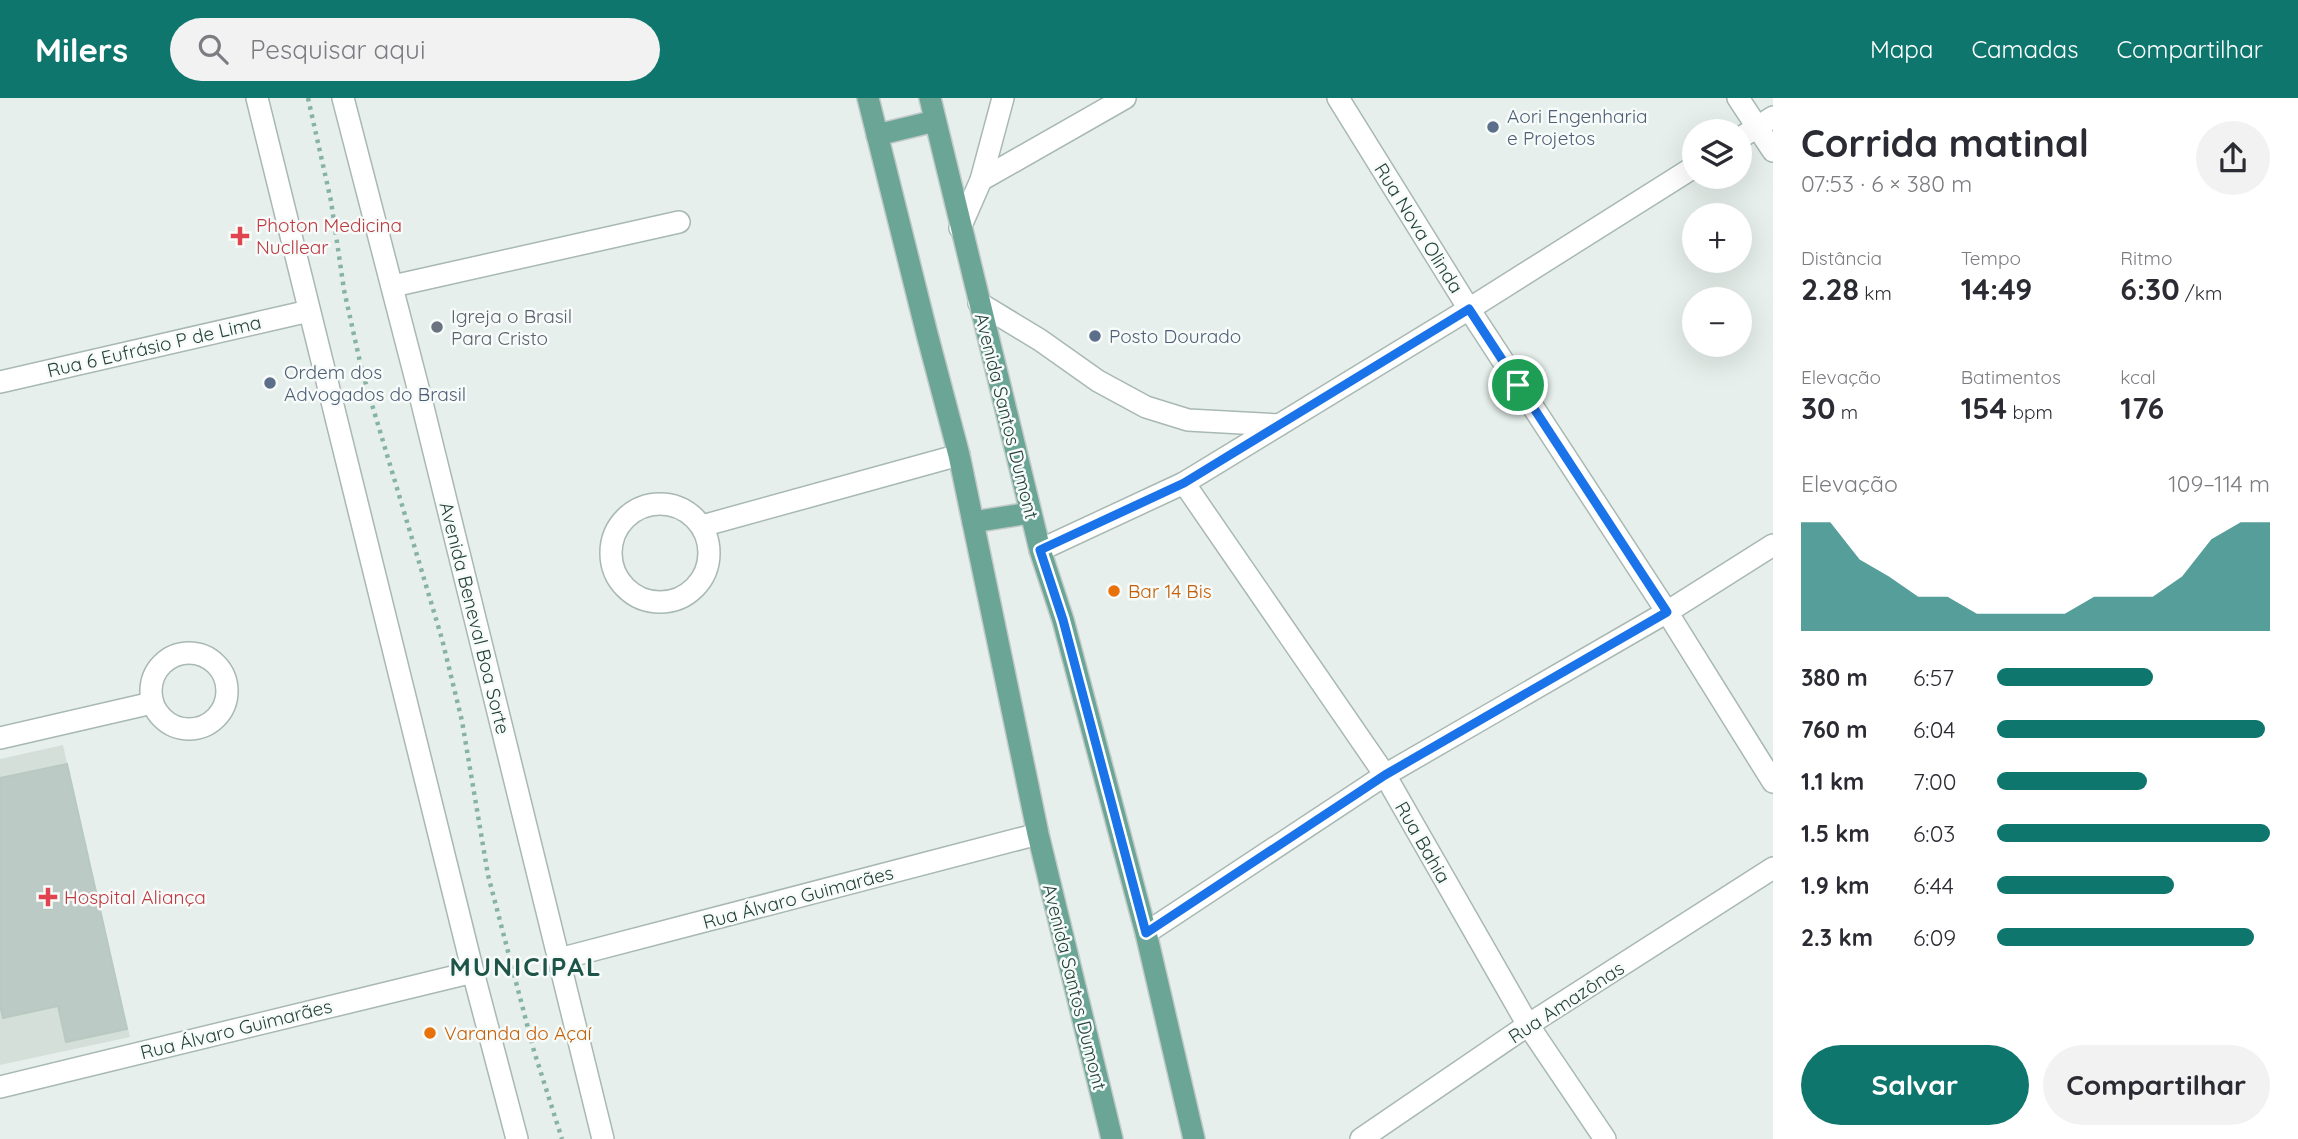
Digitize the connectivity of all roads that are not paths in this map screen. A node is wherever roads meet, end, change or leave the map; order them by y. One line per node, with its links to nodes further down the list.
1 (257, 98): 20 (street)
2 (343, 98): 17 (street, Avenida Beneval Boa Sorte)
3 (868, 98): 11 (main road, Avenida Santos Dumont)
4 (930, 98): 9 (main road, Avenida Santos Dumont)
5 (1003, 98): 14 (street)
6 (1125, 98): 14 (street)
7 (1338, 98): 19 (street, Rua Nova Olinda)
8 (1738, 98): 10 (street)
9 (935, 121): 11 (main road); 16 (main road, Avenida Santos Dumont)
10 (1757, 127): 12 (street)
11 (877, 135): 23 (main road, Avenida Santos Dumont)
12 (1773, 151)
13 (1682, 175): 19 (street)
14 (981, 180): 16 (street)
15 (678, 222): 17 (street)
16 (960, 228): 18 (main road, Avenida Santos Dumont)
17 (393, 286): 38 (street, Avenida Beneval Boa Sorte)
18 (979, 303): 22 (street); 25 (main road, Avenida Santos Dumont)
19 (1469, 309): 22 (street); 30 (street, Rua Nova Olinda)
20 (309, 311): 21 (street, Rua 6 Eufrásio P de Lima); 39 (street)
21 (0, 382)
22 (1279, 425): 24 (street)
23 (959, 455): 26 (main road, Avenida Santos Dumont); 27 (street)
24 (1184, 483): 29 (street); 33 (street, Rua Bahia)
25 (1030, 513): 26 (main road); 29 (main road, Avenida Santos Dumont)
26 (974, 522): 35 (main road, Avenida Santos Dumont)
27 (702, 526): 27 (street)
28 (1773, 545): 30 (street)
29 (1040, 550): 37 (main road, Avenida Santos Dumont)
30 (1667, 612): 33 (street); 34 (street, Rua Nova Olinda)
31 (152, 703): 32 (street)
32 (0, 738)
33 (1385, 775): 37 (street); 40 (street, Rua Bahia)
34 (1773, 782)
35 (1038, 834): 38 (street, Rua Álvaro Guimarães); 44 (main road, Avenida Santos Dumont)
36 (1773, 869): 40 (street, Rua Amazônas)
37 (1146, 933): 45 (main road, Avenida Santos Dumont)
38 (559, 960): 43 (street, Avenida Beneval Boa Sorte)
39 (473, 971): 41 (street, Rua Álvaro Guimarães); 42 (street)
40 (1528, 1025): 46 (street, Rua Amazônas); 47 (street, Rua Bahia)
41 (0, 1087)
42 (517, 1139)
43 (603, 1139)
44 (1112, 1139)
45 (1194, 1139)
46 (1361, 1139)
47 (1605, 1139)

